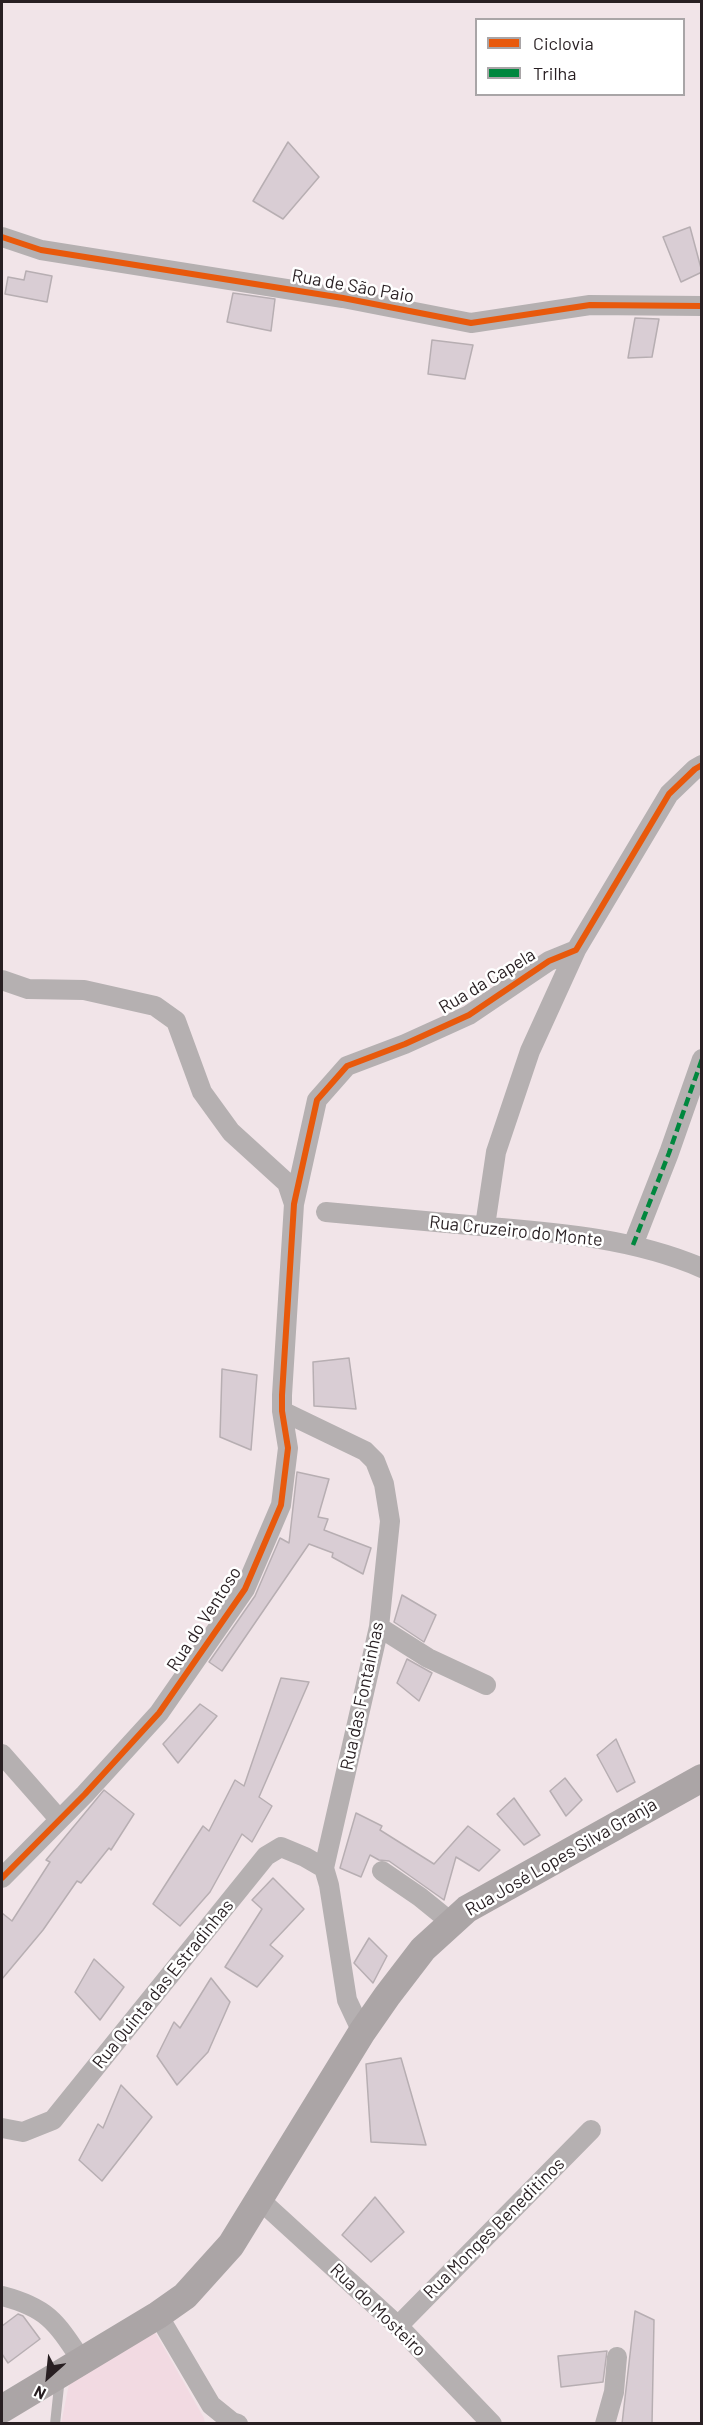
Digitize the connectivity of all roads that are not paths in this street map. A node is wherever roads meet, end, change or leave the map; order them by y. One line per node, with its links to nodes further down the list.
1 (2, 237): 2 (street, Rua de São Paio)
2 (702, 306)
3 (702, 765): 4 (street)
4 (576, 950): 7 (street, Rua da Capela); 9 (street)
5 (2, 980): 7 (street)
6 (702, 1059): 10 (street)
7 (294, 1204): 12 (street, Rua do Ventoso)
8 (326, 1212): 9 (street, Rua Cruzeiro do Monte)
9 (485, 1226): 10 (street, Rua Cruzeiro do Monte)
10 (633, 1245): 11 (street, Rua Cruzeiro do Monte)
11 (702, 1268)
12 (282, 1411): 13 (street, Rua das Fontainhas); 17 (street, Rua do Ventoso)
13 (379, 1627): 14 (street); 18 (street, Rua das Fontainhas)
14 (486, 1685)
15 (2, 1754): 17 (street)
16 (702, 1778): 21 (main road, Rua José Lopes Silva Granja)
17 (59, 1819): 20 (street, Rua do Ventoso)
18 (324, 1868): 22 (street, Rua das Fontainhas); 23 (street, Rua Quinta das Estradinhas)
19 (382, 1872): 21 (street)
20 (2, 1878)
21 (452, 1923): 22 (main road, Rua José Lopes Silva Granja)
22 (362, 2032): 25 (main road, Rua José Lopes Silva Granja)
23 (2, 2128)
24 (591, 2130): 28 (street, Rua Monges Beneditinos)
25 (260, 2200): 27 (main road, Rua José Lopes Silva Granja); 28 (street, Rua do Mosteiro)
26 (2, 2296): 30 (street)
27 (158, 2315): 30 (main road, Rua José Lopes Silva Granja); 32 (street)
28 (398, 2326): 34 (street, Rua do Mosteiro)
29 (616, 2356): 35 (street)
30 (71, 2367): 31 (main road, Rua José Lopes Silva Granja); 33 (lane)
31 (2, 2409)
32 (232, 2423)
33 (55, 2424)
34 (492, 2424)
35 (605, 2424)

